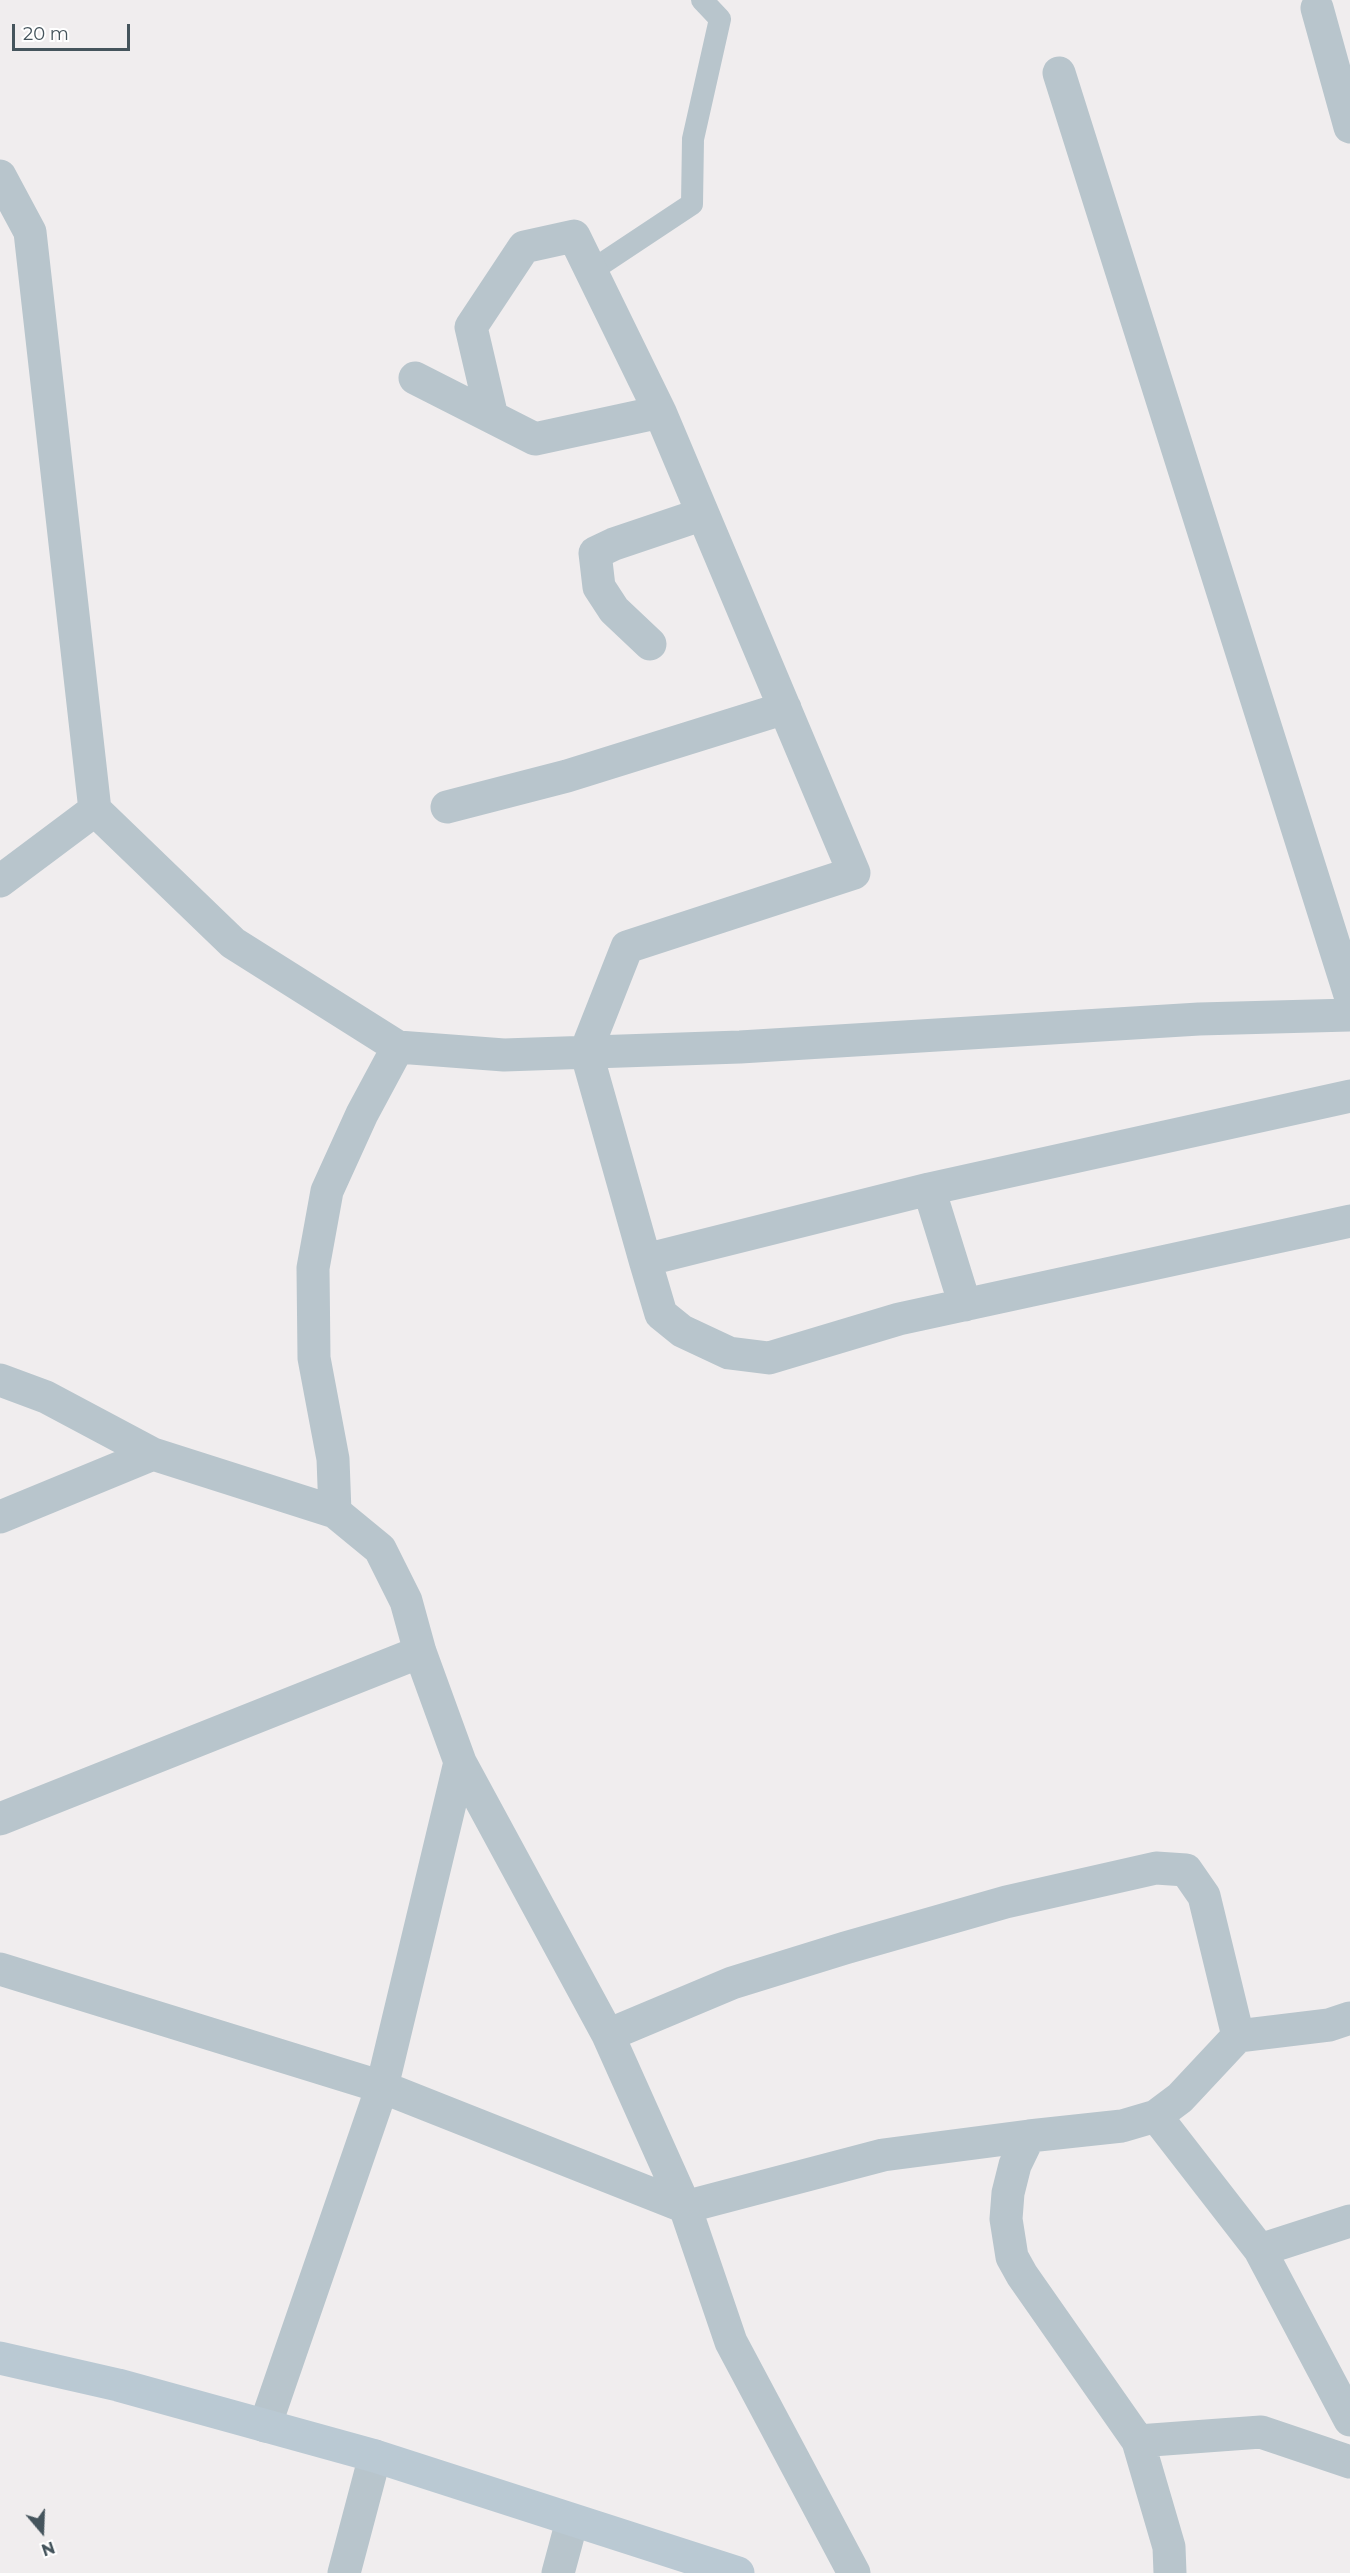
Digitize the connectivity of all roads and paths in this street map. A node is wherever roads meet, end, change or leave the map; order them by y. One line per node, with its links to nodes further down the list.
1 (702, 0): 6 (lane)
2 (1317, 8): 4 (street)
3 (1059, 73): 16 (street)
4 (1350, 127)
5 (4, 190): 14 (street)
6 (591, 271): 8 (street); 9 (street)
7 (415, 378): 9 (street)
8 (660, 412): 9 (street); 10 (street)
9 (492, 417)
10 (703, 514): 11 (street); 12 (street)
11 (650, 644)
12 (784, 708): 13 (street); 19 (street)
13 (447, 807)
14 (95, 810): 15 (street); 18 (street)
15 (0, 881)
16 (1350, 995)
17 (1350, 1015): 19 (street)
18 (398, 1047): 19 (street); 27 (street)
19 (586, 1051): 23 (street)
20 (1350, 1096): 21 (street)
21 (929, 1190): 23 (street); 24 (street)
22 (1350, 1221): 24 (street)
23 (645, 1260): 24 (street)
24 (965, 1305)
25 (0, 1380): 26 (street)
26 (153, 1454): 27 (street); 28 (street)
27 (335, 1512): 29 (street)
28 (0, 1517)
29 (420, 1652): 30 (street); 31 (street)
30 (460, 1762): 34 (street); 36 (street)
31 (0, 1820)
32 (0, 1969): 36 (street)
33 (1350, 2018): 35 (street)
34 (608, 2035): 35 (street); 39 (street)
35 (1238, 2036): 37 (street)
36 (382, 2087): 39 (street); 44 (street)
37 (1156, 2116): 38 (street); 41 (street)
38 (1029, 2136): 39 (street); 45 (street)
39 (685, 2207): 52 (street)
40 (1350, 2221): 41 (street)
41 (1260, 2250): 43 (street)
42 (0, 2358): 44 (street)
43 (1350, 2420)
44 (266, 2426): 46 (street)
45 (1138, 2440): 47 (street); 53 (street)
46 (375, 2456): 48 (street); 49 (street)
47 (1350, 2462)
48 (572, 2521): 50 (street); 51 (street)
49 (344, 2573)
50 (558, 2573)
51 (738, 2573)
52 (854, 2573)
53 (1170, 2573)

